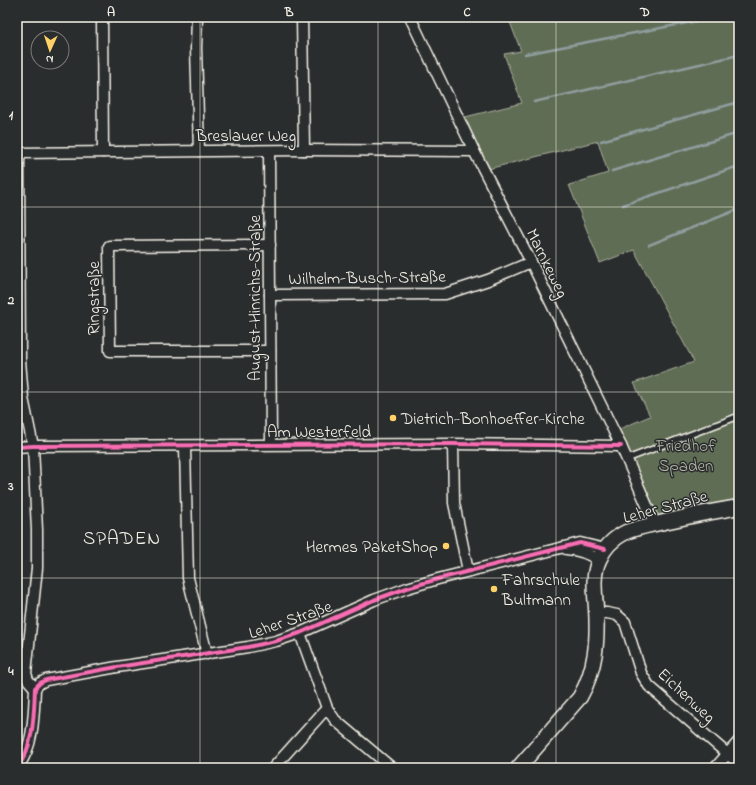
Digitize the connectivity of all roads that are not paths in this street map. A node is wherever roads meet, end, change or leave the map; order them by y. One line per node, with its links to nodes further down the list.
1 (102, 17): 10 (street)
2 (197, 17): 6 (street)
3 (302, 17): 5 (street)
4 (410, 17): 8 (street, Marnkeweg)
5 (304, 150): 7 (street, Breslauer Weg); 8 (street, Breslauer Weg)
6 (199, 151): 7 (street, Breslauer Weg); 10 (street, Breslauer Weg)
7 (269, 151): 11 (street, August-Hinrichs-Straße)
8 (474, 151): 12 (street, Marnkeweg)
9 (18, 152): 10 (street, Breslauer Weg); 18 (street)
10 (103, 152)
11 (270, 246): 13 (street, August-Hinrichs-Straße); 14 (street, Ringstraße)
12 (531, 262): 13 (street, Wilhelm-Busch-Straße); 20 (street, Marnkeweg)
13 (270, 295): 14 (street, August-Hinrichs-Straße)
14 (270, 351): 16 (street, August-Hinrichs-Straße)
15 (739, 416): 22 (lane)
16 (271, 444): 17 (street, Am Westerfeld); 19 (street, Am Westerfeld)
17 (453, 444): 20 (street, Am Westerfeld); 26 (street)
18 (33, 446): 19 (street, Am Westerfeld); 21 (street, Am Westerfeld); 30 (street)
19 (185, 446): 29 (street)
20 (621, 446): 22 (street, Marnkeweg)
21 (17, 447)
22 (626, 459): 24 (street, Marnkeweg)
23 (739, 507): 24 (street, Leher Straße)
24 (655, 524): 25 (street, Leher Straße)
25 (602, 555): 26 (street, Leher Straße); 27 (street)
26 (468, 571): 28 (street, Leher Straße)
27 (596, 613): 33 (street, Eichenweg); 38 (street)
28 (300, 633): 29 (street, Leher Straße); 31 (street)
29 (207, 654): 30 (street, Leher Straße)
30 (35, 688): 35 (street)
31 (327, 708): 36 (street); 37 (street)
32 (739, 741): 33 (street)
33 (728, 754): 34 (street, Eichenweg); 39 (street)
34 (739, 764)
35 (17, 767)
36 (273, 768)
37 (392, 768)
38 (518, 768)
39 (715, 768)

